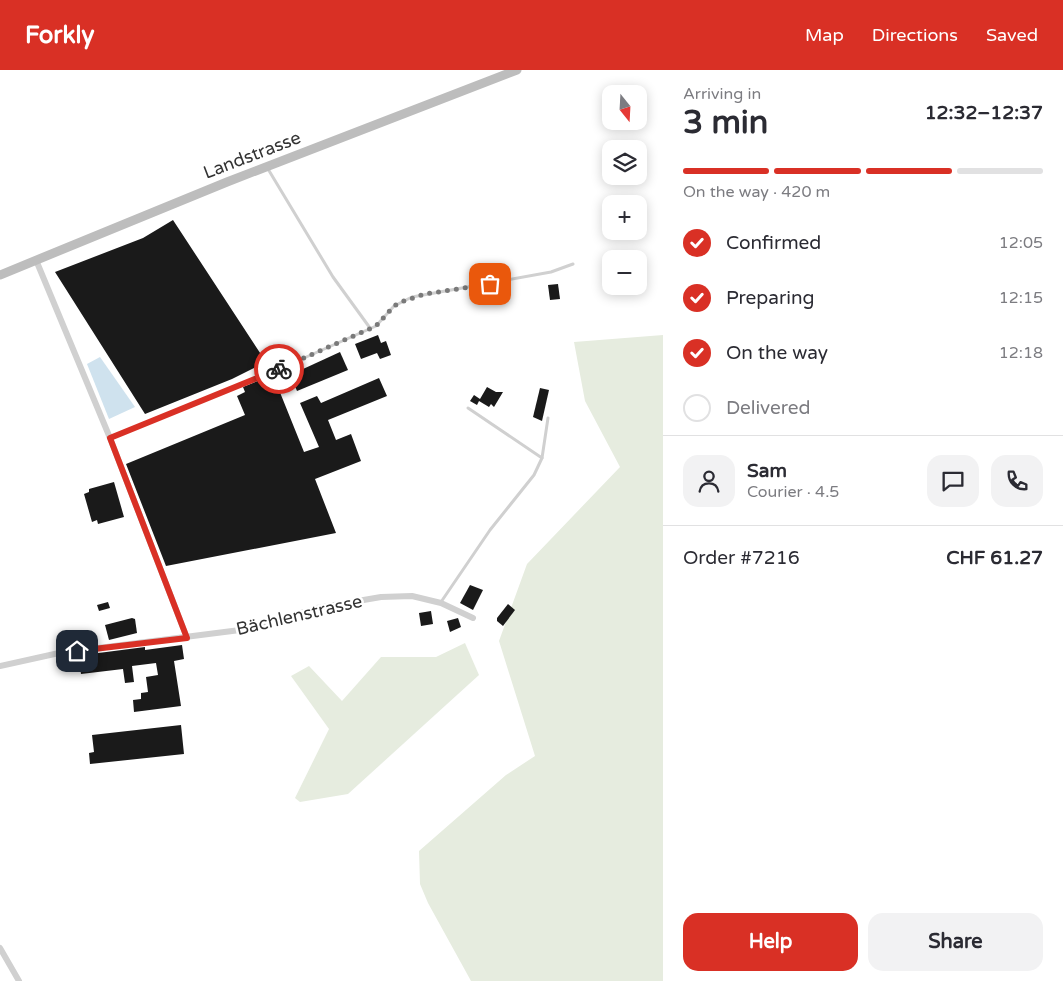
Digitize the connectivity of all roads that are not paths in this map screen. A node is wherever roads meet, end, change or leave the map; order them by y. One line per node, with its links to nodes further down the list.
1 (517, 70): 2 (main road, Landstrasse)
2 (268, 166): 3 (main road, Landstrasse); 6 (lane)
3 (36, 260): 5 (main road, Landstrasse); 9 (street)
4 (573, 264): 6 (lane)
5 (0, 275)
6 (370, 328): 9 (lane)
7 (468, 408): 10 (lane)
8 (548, 418): 10 (lane)
9 (110, 438): 13 (street)
10 (542, 458): 11 (lane)
11 (441, 603): 12 (street, Bächlenstrasse); 13 (street, Bächlenstrasse)
12 (474, 618)
13 (187, 638): 14 (street, Bächlenstrasse)
14 (0, 666)
15 (0, 948): 16 (street)
16 (19, 981)

